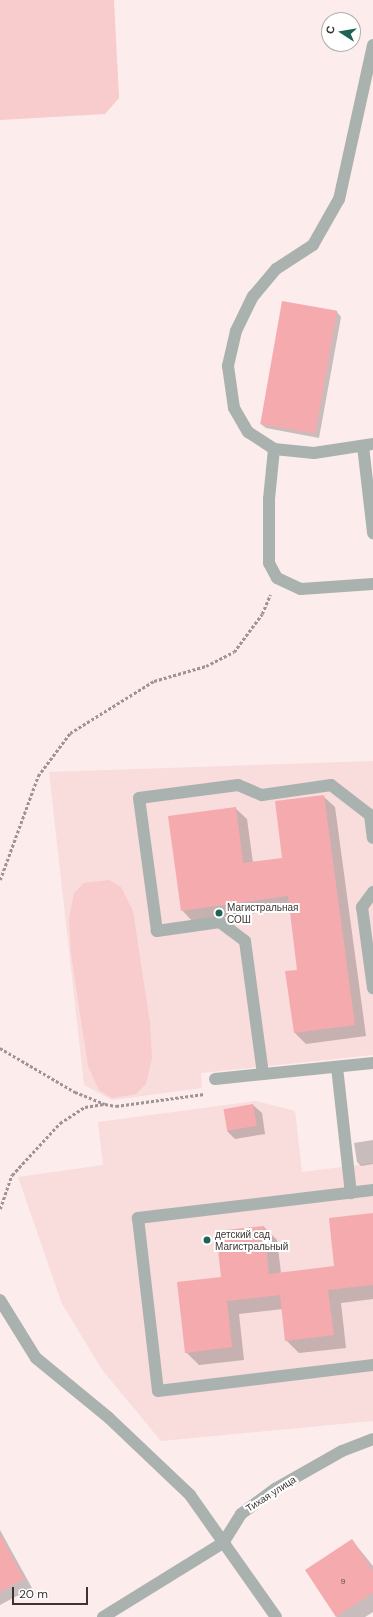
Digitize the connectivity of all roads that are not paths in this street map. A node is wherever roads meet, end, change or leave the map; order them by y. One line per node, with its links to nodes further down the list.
1 (373, 45): 3 (street)
2 (368, 445): 3 (street); 4 (street)
3 (274, 449): 5 (street)
4 (373, 533)
5 (373, 584)
6 (373, 838): 11 (street)
7 (373, 892): 8 (street)
8 (373, 988)
9 (373, 1063): 10 (street)
10 (337, 1066): 11 (street); 14 (street)
11 (263, 1074): 12 (street)
12 (215, 1079)
13 (373, 1190): 14 (street)
14 (351, 1193): 16 (street)
15 (0, 1300): 18 (street)
16 (373, 1365)
17 (373, 1439): 18 (street, Тихая улица)
18 (223, 1543): 19 (street, Тихая улица); 20 (street)
19 (103, 1617)
20 (276, 1617)

